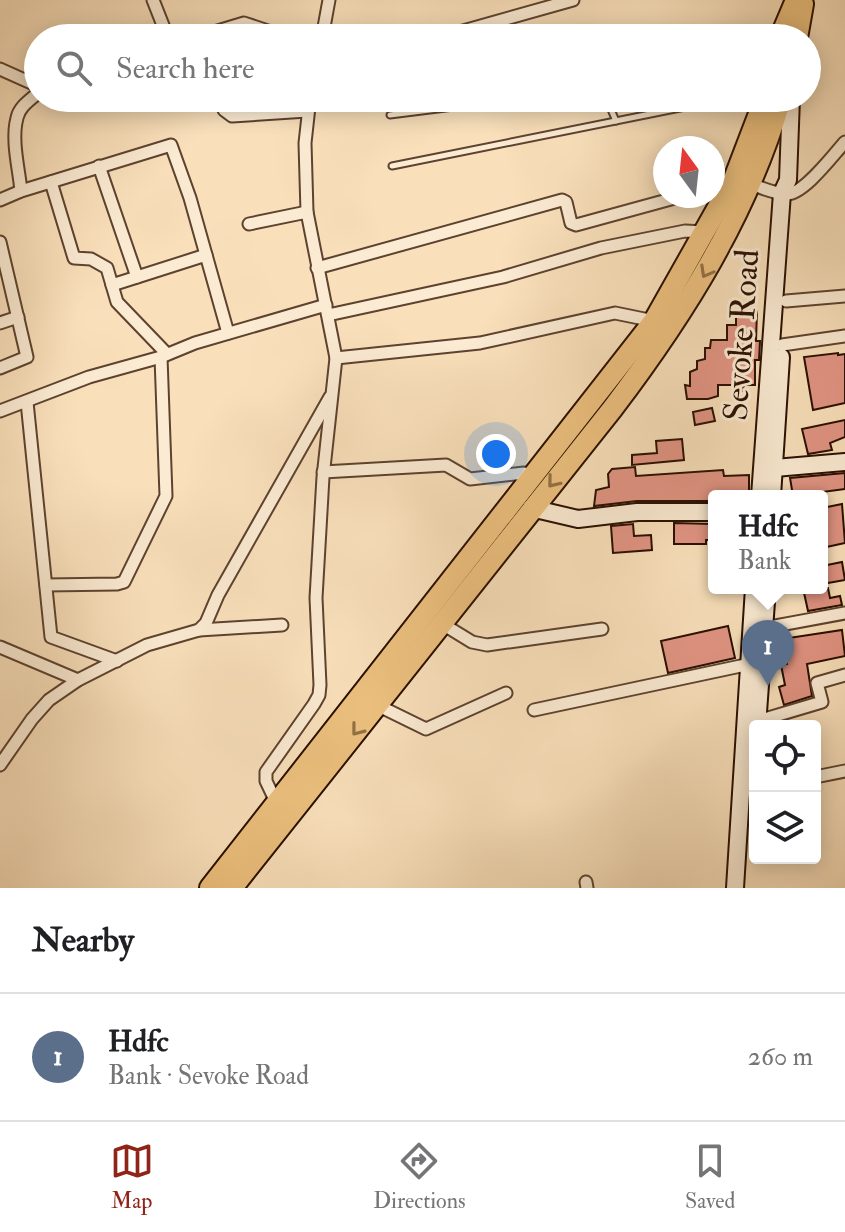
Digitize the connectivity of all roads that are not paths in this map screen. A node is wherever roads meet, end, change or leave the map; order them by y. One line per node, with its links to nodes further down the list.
1 (153, 0): 6 (street)
2 (329, 0): 7 (street)
3 (573, 0): 8 (street)
4 (796, 0): 9 (highway)
5 (803, 0): 10 (highway)
6 (162, 24)
7 (325, 24)
8 (488, 24)
9 (787, 24)
10 (799, 24)
11 (0, 69): 12 (street)
12 (24, 80)
13 (24, 105): 31 (street)
14 (227, 112): 15 (street)
15 (258, 112)
16 (309, 112): 34 (street)
17 (414, 112): 22 (lane)
18 (612, 112): 23 (lane)
19 (661, 112): 23 (lane)
20 (773, 112): 28 (highway)
21 (776, 112): 30 (main road, Sevoke Road)
22 (390, 115)
23 (616, 121): 26 (lane)
24 (845, 142): 30 (street)
25 (99, 166): 27 (street); 38 (street); 40 (street)
26 (392, 166)
27 (51, 182): 31 (street); 41 (street)
28 (743, 182): 29 (street); 30 (street); 36 (highway); 63 (highway, one-way to 63)
29 (725, 184)
30 (787, 189): 43 (main road, Sevoke Road); 58 (main road, Sevoke Road)
31 (21, 191): 32 (street)
32 (0, 200)
33 (653, 204): 39 (street)
34 (307, 212): 35 (street); 39 (street)
35 (249, 224)
36 (705, 232): 44 (street); 46 (highway)
37 (1, 248): 45 (street)
38 (206, 255): 40 (street); 48 (street)
39 (317, 268): 44 (street)
40 (137, 277): 41 (street)
41 (112, 285): 51 (street)
42 (845, 296): 43 (street)
43 (786, 301): 50 (main road, Sevoke Road)
44 (327, 310): 48 (street); 52 (street)
45 (18, 317): 47 (street); 53 (street)
46 (654, 321): 52 (street); 60 (highway)
47 (0, 323)
48 (228, 333): 51 (street)
49 (845, 336): 50 (street)
50 (782, 345): 58 (main road, Sevoke Road)
51 (164, 356): 55 (street); 65 (street)
52 (336, 358): 54 (street)
53 (0, 368)
54 (332, 393): 59 (street); 73 (street)
55 (27, 402): 56 (street); 65 (street)
56 (0, 411)
57 (845, 462): 58 (main road)
58 (768, 469): 61 (main road, Sevoke Road); 62 (main road, Sevoke Road)
59 (323, 472): 60 (street); 88 (street)
60 (533, 476): 88 (highway)
61 (762, 490)
62 (771, 490)
63 (531, 508): 64 (main road); 69 (highway)
64 (708, 512)
65 (46, 585): 75 (street)
66 (755, 594): 72 (main road)
67 (766, 594): 72 (main road)
68 (845, 613): 72 (street)
69 (441, 623): 71 (street); 80 (highway)
70 (282, 625): 73 (street)
71 (602, 629)
72 (758, 629): 76 (main road); 82 (main road)
73 (199, 630): 75 (street)
74 (0, 647): 78 (street)
75 (117, 661): 78 (street)
76 (750, 664): 81 (street); 89 (main road)
77 (845, 675): 83 (street)
78 (78, 680): 84 (street)
79 (506, 693): 80 (street)
80 (377, 705): 91 (highway, one-way to 91)
81 (534, 710)
82 (757, 720)
83 (766, 720)
84 (0, 765)
85 (845, 771): 86 (street)
86 (821, 776)
87 (753, 792): 89 (main road)
88 (276, 802): 90 (highway)
89 (740, 883)
90 (210, 888)
91 (232, 888)

